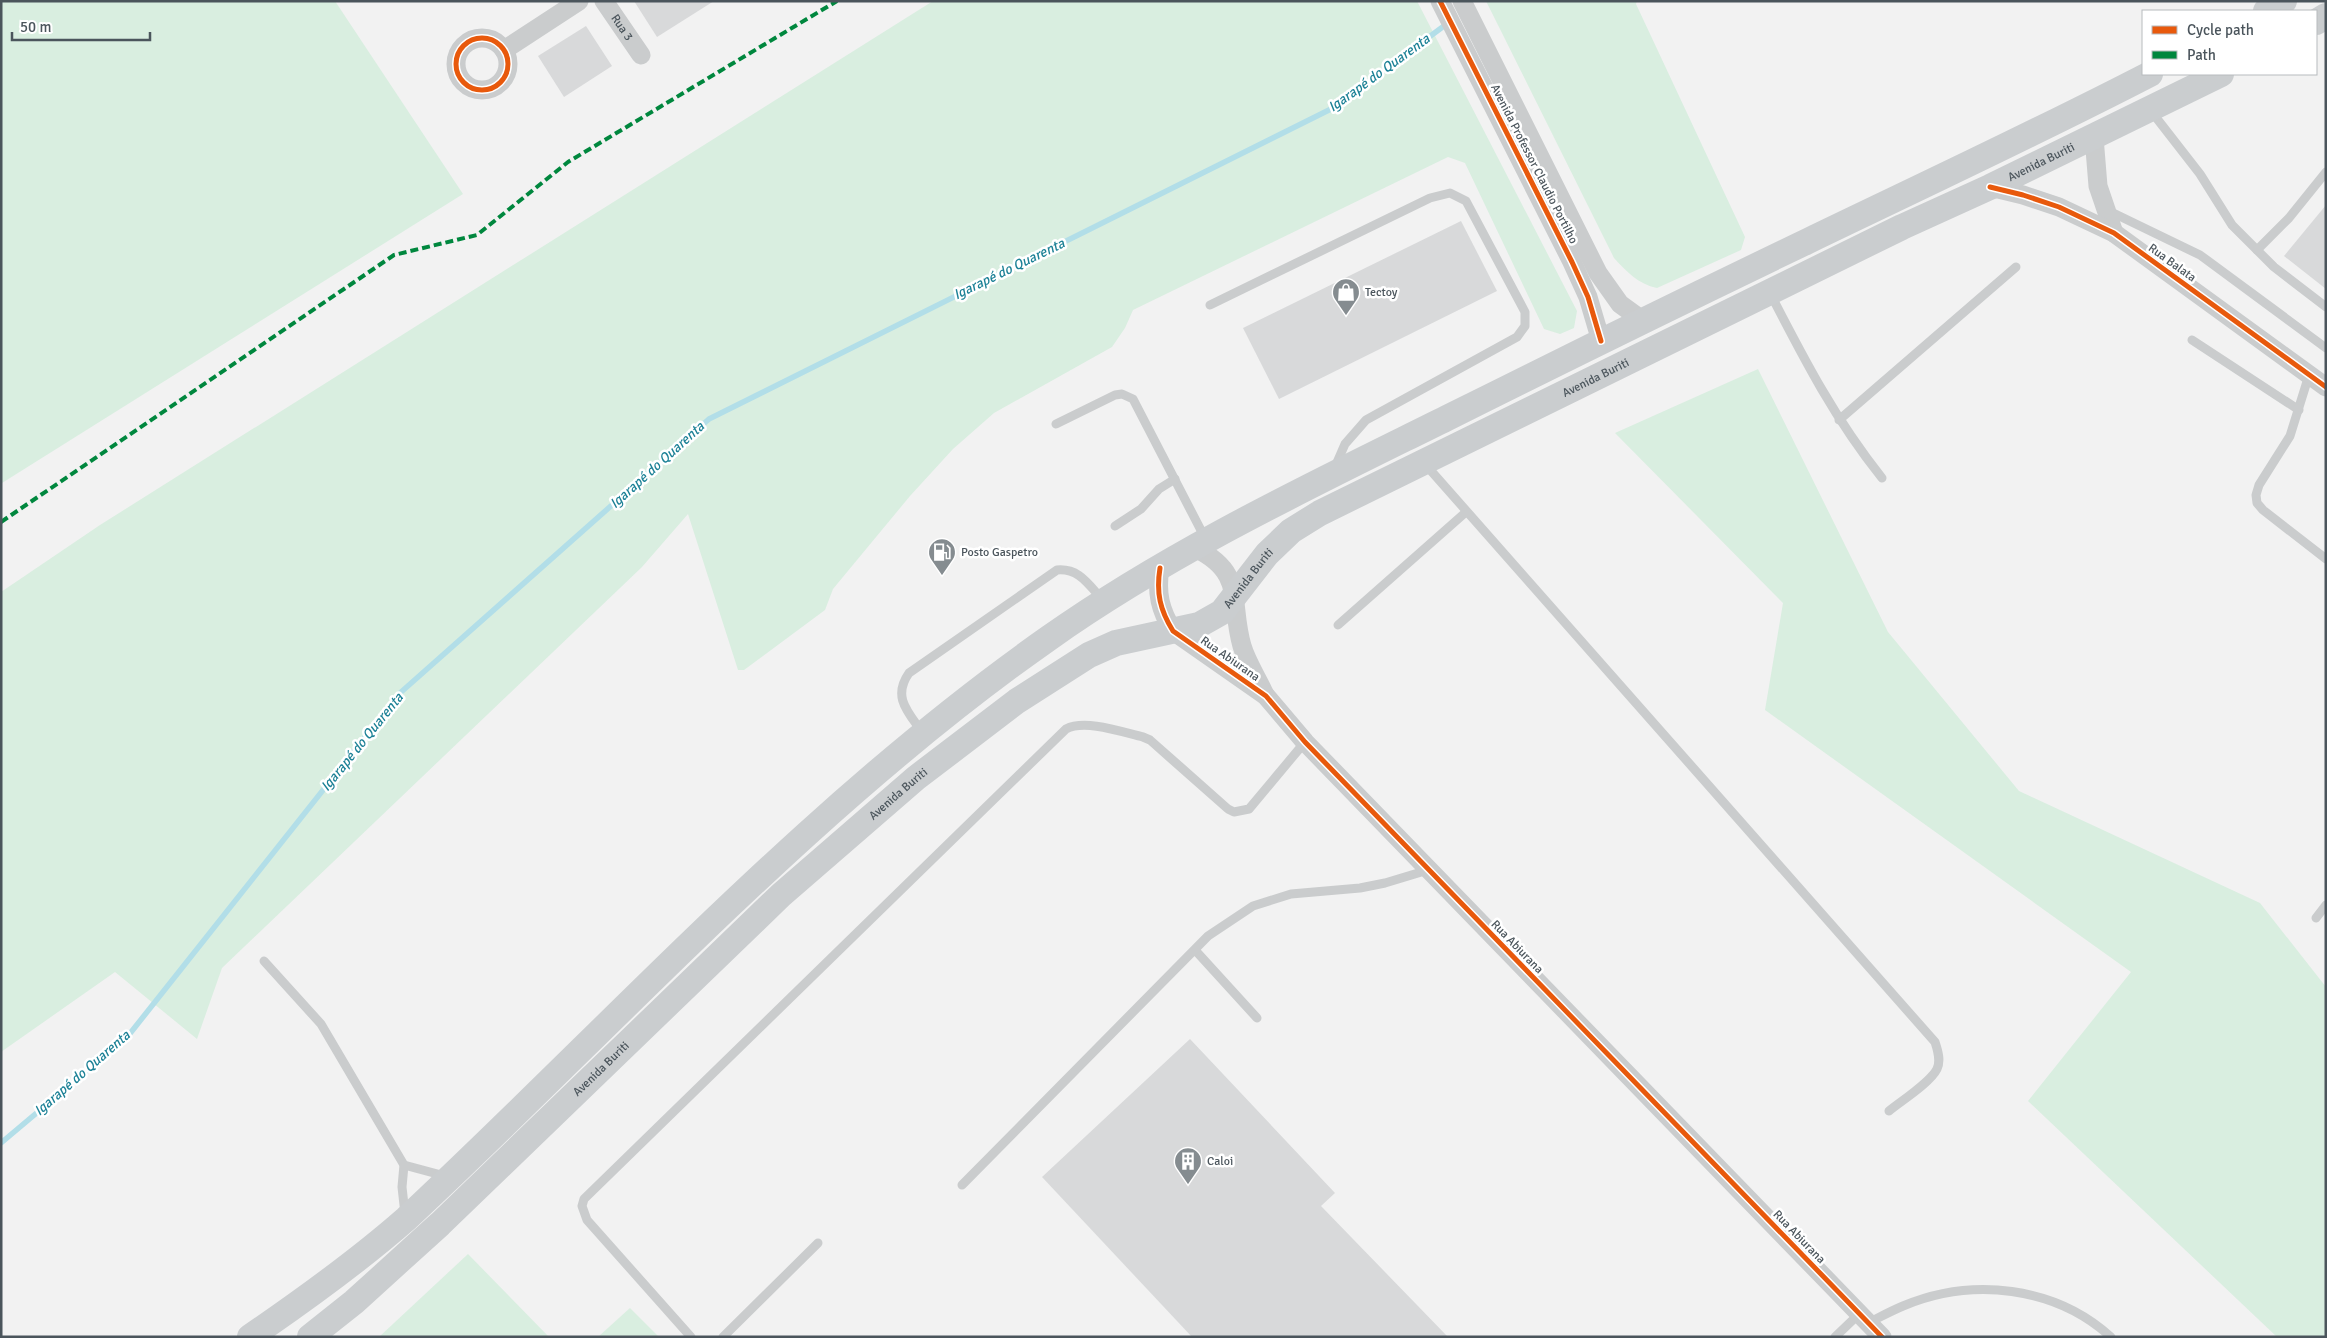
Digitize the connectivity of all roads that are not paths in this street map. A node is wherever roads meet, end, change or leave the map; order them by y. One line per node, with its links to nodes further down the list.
1 (579, 1): 7 (street)
2 (604, 1): 8 (street, Rua 3)
3 (1440, 1): 24 (street, Avenida Professor Claudio Portilho)
4 (1462, 1): 22 (street)
5 (2284, 1): 6 (main road)
6 (2268, 10)
7 (504, 50)
8 (641, 55)
9 (2148, 75): 22 (main road)
10 (2219, 75): 11 (main road, Avenida Buriti)
11 (2150, 110): 12 (main road, Avenida Buriti); 17 (lane)
12 (2094, 137): 14 (main road, Avenida Buriti); 15 (street)
13 (2326, 172): 17 (lane)
14 (1990, 187): 16 (street, Rua Balata); 19 (main road, Avenida Buriti)
15 (2104, 209): 16 (street); 25 (lane)
16 (2114, 233): 26 (street, Rua Balata)
17 (2257, 250): 21 (lane)
18 (2016, 267): 29 (lane)
19 (1769, 292): 29 (lane); 31 (main road, Avenida Buriti)
20 (1210, 305): 32 (lane)
21 (2326, 307)
22 (1642, 320): 24 (main road)
23 (2192, 340): 28 (lane)
24 (1601, 341): 32 (main road)
25 (2326, 348)
26 (2309, 375): 27 (street, Rua Balata); 28 (lane)
27 (2326, 387)
28 (2299, 410): 38 (lane)
29 (1839, 420): 33 (lane)
30 (1056, 424): 34 (lane)
31 (1423, 462): 35 (lane); 40 (main road, Avenida Buriti)
32 (1332, 475): 37 (main road)
33 (1882, 478)
34 (1175, 479): 36 (lane); 37 (lane)
35 (1466, 512): 42 (lane); 53 (lane)
36 (1115, 526)
37 (1201, 545): 39 (main road); 40 (street, Rua Abiurana)
38 (2326, 559)
39 (1160, 568): 41 (main road); 43 (street, Rua Abiurana)
40 (1234, 598): 43 (main road, Avenida Buriti); 44 (street, Rua Abiurana)
41 (1104, 601): 45 (main road); 45 (lane)
42 (1338, 625)
43 (1173, 631): 44 (street, Rua Abiurana); 60 (main road, Avenida Buriti)
44 (1266, 696): 46 (street, Rua Abiurana)
45 (923, 733): 55 (main road)
46 (1304, 742): 47 (street, Rua Abiurana); 62 (lane)
47 (1428, 870): 50 (lane); 59 (street, Rua Abiurana)
48 (2326, 905): 49 (lane)
49 (2316, 918)
50 (1195, 950): 52 (lane); 56 (lane)
51 (264, 961): 54 (lane)
52 (1257, 1018)
53 (1889, 1111)
54 (404, 1165): 55 (lane); 57 (lane)
55 (450, 1178): 57 (main road)
56 (962, 1184)
57 (406, 1219): 61 (main road)
58 (818, 1243): 63 (lane)
59 (1864, 1318): 64 (lane); 65 (street, Rua Abiurana); 66 (lane)
60 (317, 1333)
61 (250, 1337)
62 (691, 1337)
63 (723, 1337)
64 (1835, 1337)
65 (1882, 1337)
66 (2111, 1337)

